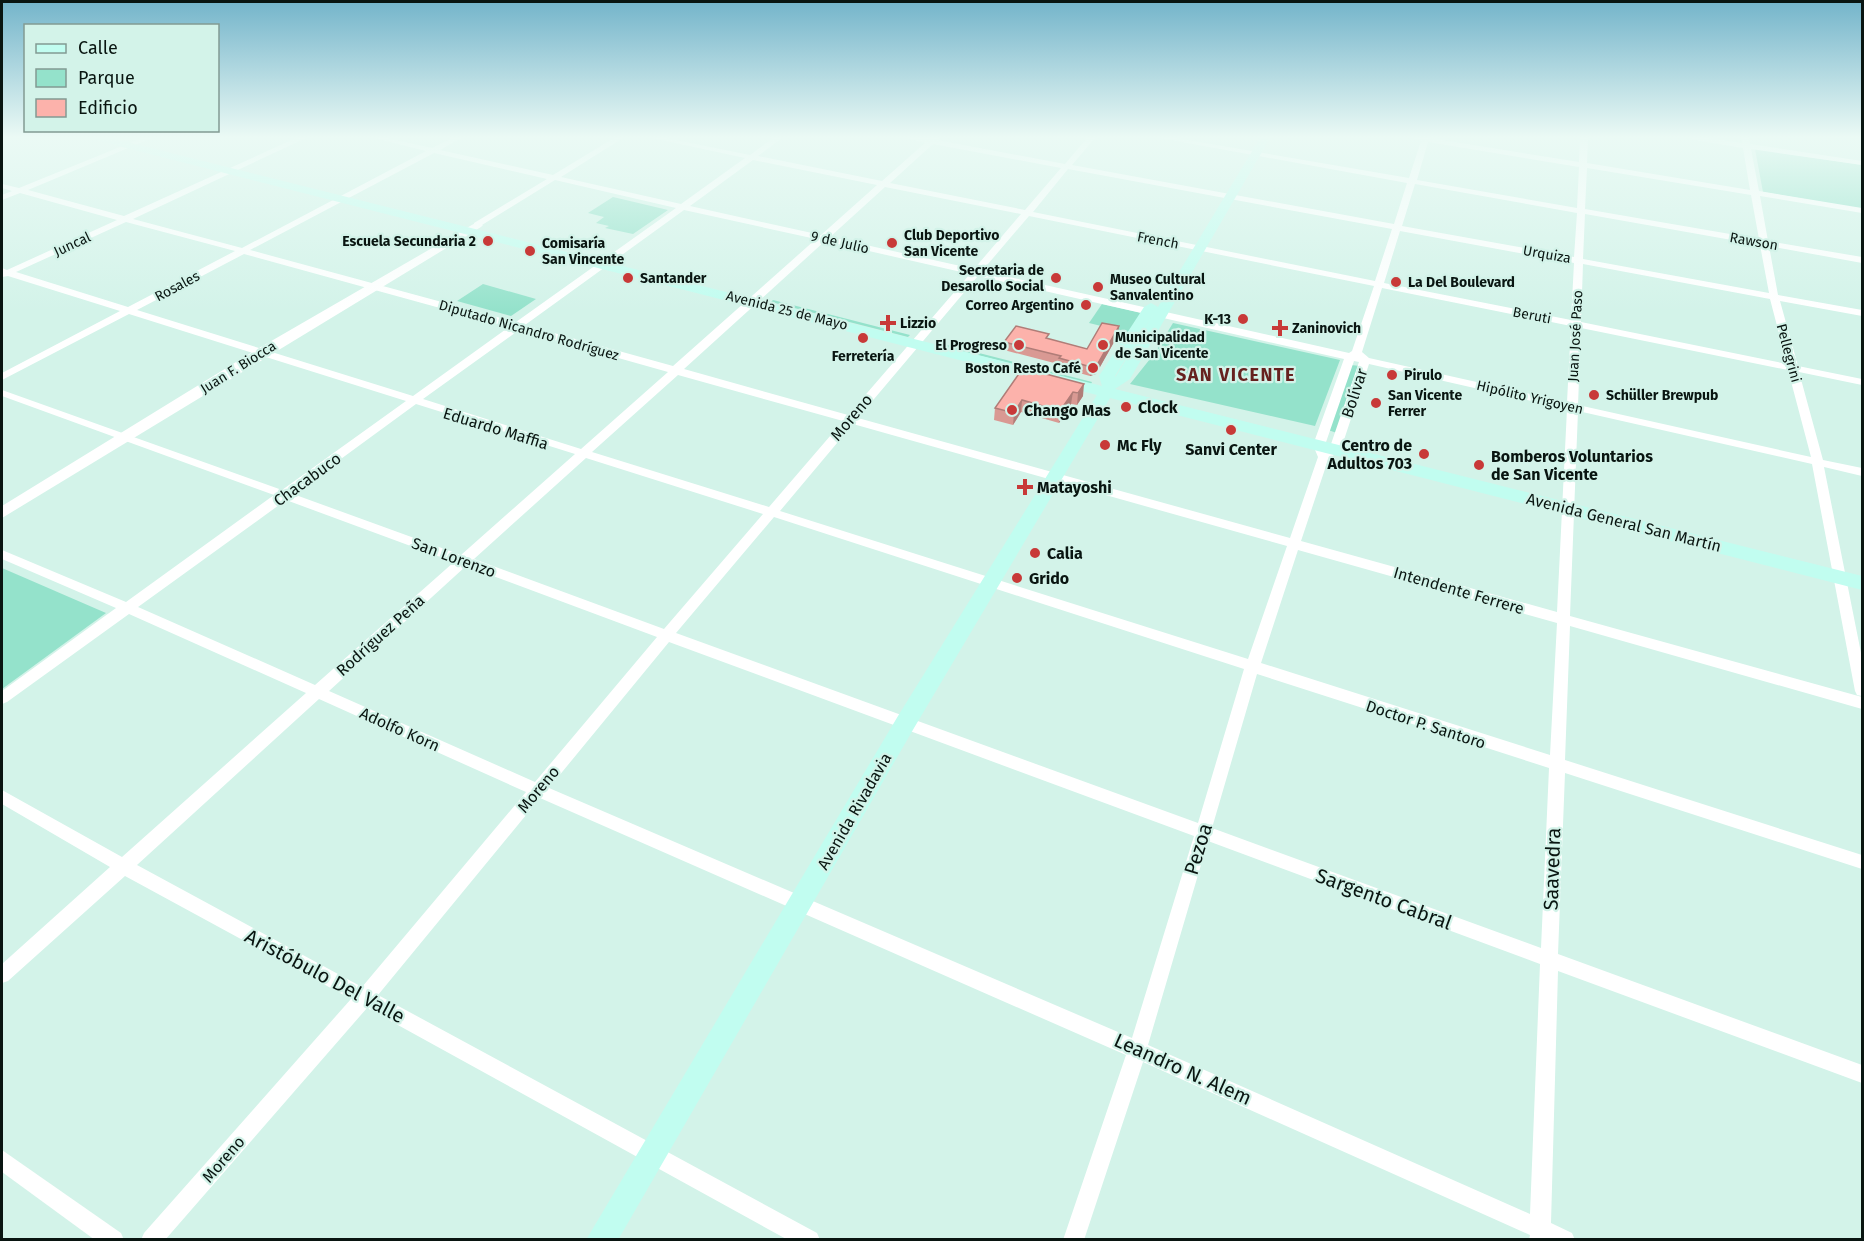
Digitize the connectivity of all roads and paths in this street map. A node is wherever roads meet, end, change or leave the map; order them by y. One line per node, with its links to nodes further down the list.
1 (38, 196): 20 (street, Diputado Nicandro Rodríguez)
2 (177, 196): 20 (street, Juncal)
3 (347, 196): 22 (main road, Avenida 25 de Mayo); 26 (street, Rosales)
4 (524, 196): 22 (street)
5 (648, 196): 16 (street, 9 de Julio)
6 (696, 196): 16 (street, Chacabuco)
7 (870, 196): 23 (street, Rodríguez Peña)
8 (941, 196): 19 (street, French)
9 (1044, 196): 19 (street, Moreno)
10 (1225, 196): 21 (street, Urquiza); 25 (main road, Avenida Rivadavia)
11 (1407, 196): 21 (street, Bolívar)
12 (1493, 196): 18 (street, Rawson)
13 (1582, 196): 18 (street, Juan José Paso)
14 (1756, 196): 24 (street, Pellegrini)
15 (1774, 196): 17 (street)
16 (685, 204): 23 (street, 9 de Julio); 29 (street, Chacabuco)
17 (1863, 210)
18 (1582, 211): 24 (street, Rawson); 27 (street, Juan José Paso)
19 (1029, 214): 25 (street, French); 30 (street, Moreno)
20 (127, 219): 26 (street, Diputado Nicandro Rodríguez); 31 (street, Juncal)
21 (1397, 226): 27 (street, Urquiza); 32 (street, Bolívar)
22 (472, 227): 29 (main road, Avenida 25 de Mayo); 33 (street, Juan F. Biocca)
23 (825, 236): 30 (street, 9 de Julio); 35 (street, Rodríguez Peña)
24 (1764, 243): 28 (street, Rawson); 34 (street, Pellegrini)
25 (1194, 247): 32 (street, Beruti); 36 (main road, Avenida Rivadavia)
26 (241, 251): 33 (street, Diputado Nicandro Rodríguez); 37 (street, Rosales)
27 (1579, 260): 34 (street, Urquiza); 39 (street, Juan José Paso)
28 (1863, 260)
29 (607, 261): 35 (main road, Avenida 25 de Mayo); 40 (street, Chacabuco)
30 (979, 271): 36 (street, 9 de Julio); 41 (street, Moreno)
31 (4, 274): 37 (street, Eduardo Maffia)
32 (1379, 285): 39 (street, Beruti); 43 (street, Bolívar)
33 (374, 286): 40 (street, Diputado Nicandro Rodríguez); 42 (street, Juan F. Biocca)
34 (1774, 297): 38 (street, Urquiza); 44 (street, Pellegrini)
35 (755, 298): 41 (main road, Avenida 25 de Mayo); 45 (street, Rodríguez Peña)
36 (1157, 310): 43 (street, Hipólito Yrigoyen); 48 (main road, Avenida Rivadavia)
37 (128, 312): 42 (street, Eduardo Maffia); 46 (street, Rosales)
38 (1863, 313)
39 (1575, 324): 44 (street, Beruti); 51 (street, Juan José Paso)
40 (517, 327): 45 (street, Diputado Nicandro Rodríguez); 50 (street, Chacabuco)
41 (917, 339): 48 (main road, Avenida 25 de Mayo); 52 (street, Moreno)
42 (259, 354): 50 (street, Eduardo Maffia); 53 (street, Juan F. Biocca)
43 (1357, 356): 51 (street, Hipólito Yrigoyen); 54 (street, Bolívar); 54 (street, Bolívar)
44 (1793, 367): 47 (street, Beruti); 56 (street, Pellegrini)
45 (677, 371): 52 (street, Diputado Nicandro Rodríguez); 55 (street, Rodríguez Peña)
46 (2, 377)
47 (1863, 382)
48 (1109, 388): 54 (main road, Avenida General San Martín); 59 (main road, Avenida Rivadavia)
49 (2, 393): 53 (street, San Lorenzo)
50 (413, 402): 55 (street, Eduardo Maffia); 60 (street, Chacabuco)
51 (1572, 403): 56 (street, Hipólito Yrigoyen); 61 (street, Juan José Paso)
52 (850, 419): 59 (street, Diputado Nicandro Rodríguez); 62 (street, Moreno)
53 (124, 438): 60 (street, San Lorenzo); 63 (street, Juan F. Biocca)
54 (1328, 446): 61 (main road, Avenida General San Martín); 64 (street, Pezoa)
55 (582, 455): 62 (street, Eduardo Maffia); 66 (street, Rodríguez Peña)
56 (1817, 458): 57 (street, Hipólito Yrigoyen); 58 (street, Hipólito Yrigoyen); 67 (street, Pellegrini)
57 (1863, 464)
58 (1863, 472)
59 (1056, 476): 64 (street, Intendente Ferrere); 70 (main road, Avenida Rivadavia)
60 (285, 495): 66 (street, San Lorenzo); 71 (street, Chacabuco)
61 (1569, 503): 67 (main road, Avenida General San Martín); 72 (street, Saavedra)
62 (771, 512): 70 (street, Eduardo Maffia); 73 (street, Moreno)
63 (2, 513)
64 (1296, 544): 72 (street, Intendente Ferrere); 74 (street, Pezoa)
65 (2, 554): 71 (street, Adolfo Korn)
66 (463, 560): 73 (street, San Lorenzo); 76 (street, Rodríguez Peña)
67 (1840, 572): 68 (main road, Avenida General San Martín); 69 (main road, Avenida General San Martín); 75 (street, Pellegrini)
68 (1863, 573)
69 (1863, 583)
70 (990, 584): 74 (street, Doctor P. Santoro); 79 (main road, Avenida Rivadavia)
71 (128, 607): 76 (street, Adolfo Korn); 77 (street, Chacabuco)
72 (1563, 620): 78 (street, Intendente Ferrere); 80 (street, Saavedra)
73 (666, 636): 79 (street, San Lorenzo); 81 (street, Moreno)
74 (1252, 668): 80 (street, Doctor P. Santoro); 83 (street, Pezoa)
75 (1863, 691)
76 (318, 692): 81 (street, Adolfo Korn); 85 (street, Rodríguez Peña)
77 (2, 698)
78 (1863, 703)
79 (906, 722): 83 (street, Sargento Cabral); 86 (main road, Avenida Rivadavia)
80 (1557, 765): 84 (street, Doctor P. Santoro); 87 (street, Saavedra)
81 (538, 790): 86 (street, Adolfo Korn); 89 (street, Moreno)
82 (2, 796): 85 (street, Aristóbulo Del Valle)
83 (1203, 833): 87 (street, Sargento Cabral); 90 (street, Pezoa)
84 (1863, 862)
85 (123, 866): 88 (street, Rodríguez Peña); 89 (street, Aristóbulo Del Valle)
86 (800, 903): 90 (street, Leandro N. Alem); 92 (main road, Avenida Rivadavia)
87 (1549, 959): 91 (street, Sargento Cabral); 94 (street, Saavedra)
88 (2, 975)
89 (365, 997): 92 (street, Aristóbulo Del Valle); 96 (street, Moreno)
90 (1138, 1048): 94 (street, Leandro N. Alem); 99 (street, Pezoa)
91 (1863, 1074)
92 (651, 1153): 97 (main road, Avenida Rivadavia); 98 (street, Aristóbulo Del Valle)
93 (2, 1160): 95 (street)
94 (1540, 1234): 100 (street, Leandro N. Alem)
95 (114, 1239)
96 (152, 1239)
97 (601, 1239)
98 (810, 1239)
99 (1073, 1239)
100 (1565, 1239)

